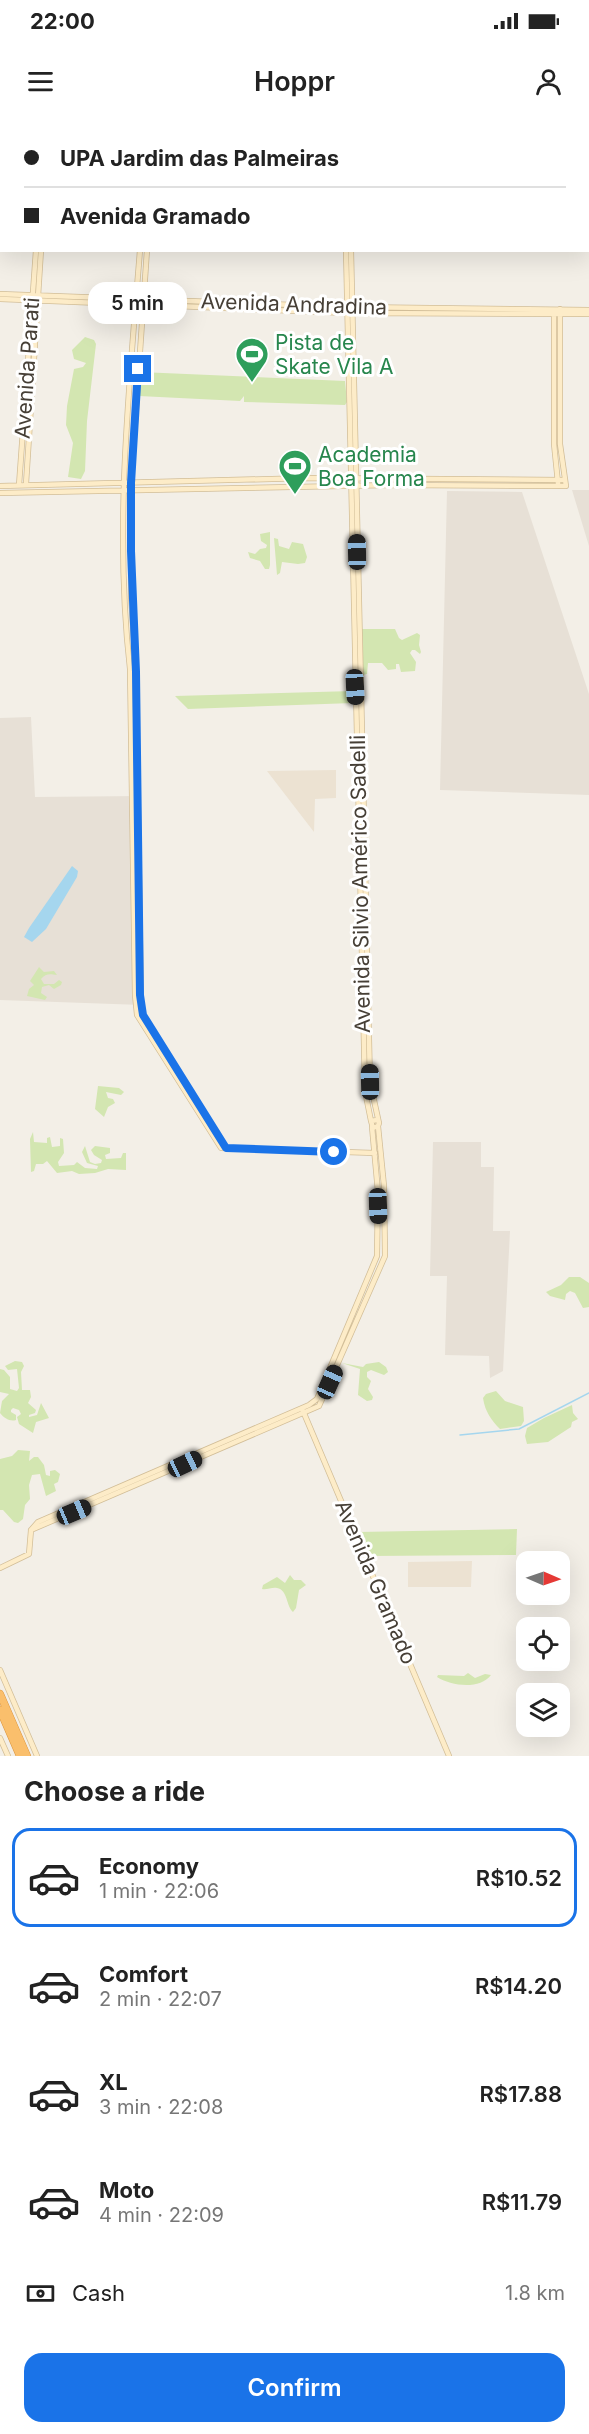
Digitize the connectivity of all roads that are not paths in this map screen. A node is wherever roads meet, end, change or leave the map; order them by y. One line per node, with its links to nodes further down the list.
1 (36, 252): 8 (street, Avenida Parati)
2 (42, 252): 8 (street, Avenida Parati)
3 (140, 252): 10 (street)
4 (147, 252): 11 (street)
5 (346, 252): 13 (street, Avenida Silvio Américo Sadelli)
6 (351, 252): 13 (street)
7 (0, 294): 8 (street, Avenida Andradina)
8 (35, 298): 9 (street, Avenida Andradina); 10 (street, Avenida Andradina); 21 (street, Avenida Parati); 22 (street, Avenida Parati)
9 (0, 299)
10 (136, 301): 11 (street, Avenida Andradina); 18 (street)
11 (143, 302): 13 (street, Avenida Andradina); 19 (street)
12 (589, 309): 14 (street, Avenida Andradina)
13 (350, 310): 14 (street, Avenida Andradina); 16 (street, Avenida Silvio Américo Sadelli)
14 (557, 312): 15 (street, Avenida Andradina); 20 (street); 20 (street)
15 (589, 314)
16 (353, 478): 17 (street); 19 (street); 24 (street, Avenida Silvio Américo Sadelli)
17 (429, 482): 20 (street); 24 (street)
18 (123, 483): 19 (street); 21 (street); 25 (street)
19 (131, 483): 26 (street)
20 (558, 483)
21 (26, 484): 22 (street)
22 (19, 485): 23 (street)
23 (0, 486)
24 (354, 486): 26 (street); 32 (street, Avenida Silvio Américo Sadelli)
25 (123, 491): 26 (street); 27 (street); 28 (street)
26 (131, 491): 29 (street)
27 (0, 493)
28 (124, 551): 29 (street); 31 (street)
29 (131, 551): 30 (street)
30 (131, 596): 31 (street); 36 (street)
31 (125, 597): 36 (street)
32 (360, 727): 33 (street, Avenida Silvio Américo Sadelli); 34 (street, Avenida Silvio Américo Sadelli)
33 (378, 1120): 34 (street); 35 (street, Avenida Silvio Américo Sadelli)
34 (371, 1124): 35 (street); 37 (street, Avenida Silvio Américo Sadelli)
35 (378, 1126): 38 (street, Avenida Silvio Américo Sadelli)
36 (224, 1148): 37 (street)
37 (375, 1153): 38 (street, Avenida Silvio Américo Sadelli)
38 (319, 1401): 39 (street)
39 (303, 1410): 40 (street); 50 (street, Avenida Gramado)
40 (0, 1568)
41 (0, 1670): 49 (street)
42 (0, 1694): 45 (highway)
43 (0, 1710): 45 (highway)
44 (0, 1738): 46 (street)
45 (20, 1747): 47 (highway); 48 (highway)
46 (8, 1756)
47 (20, 1756)
48 (28, 1756)
49 (37, 1756)
50 (449, 1756)

